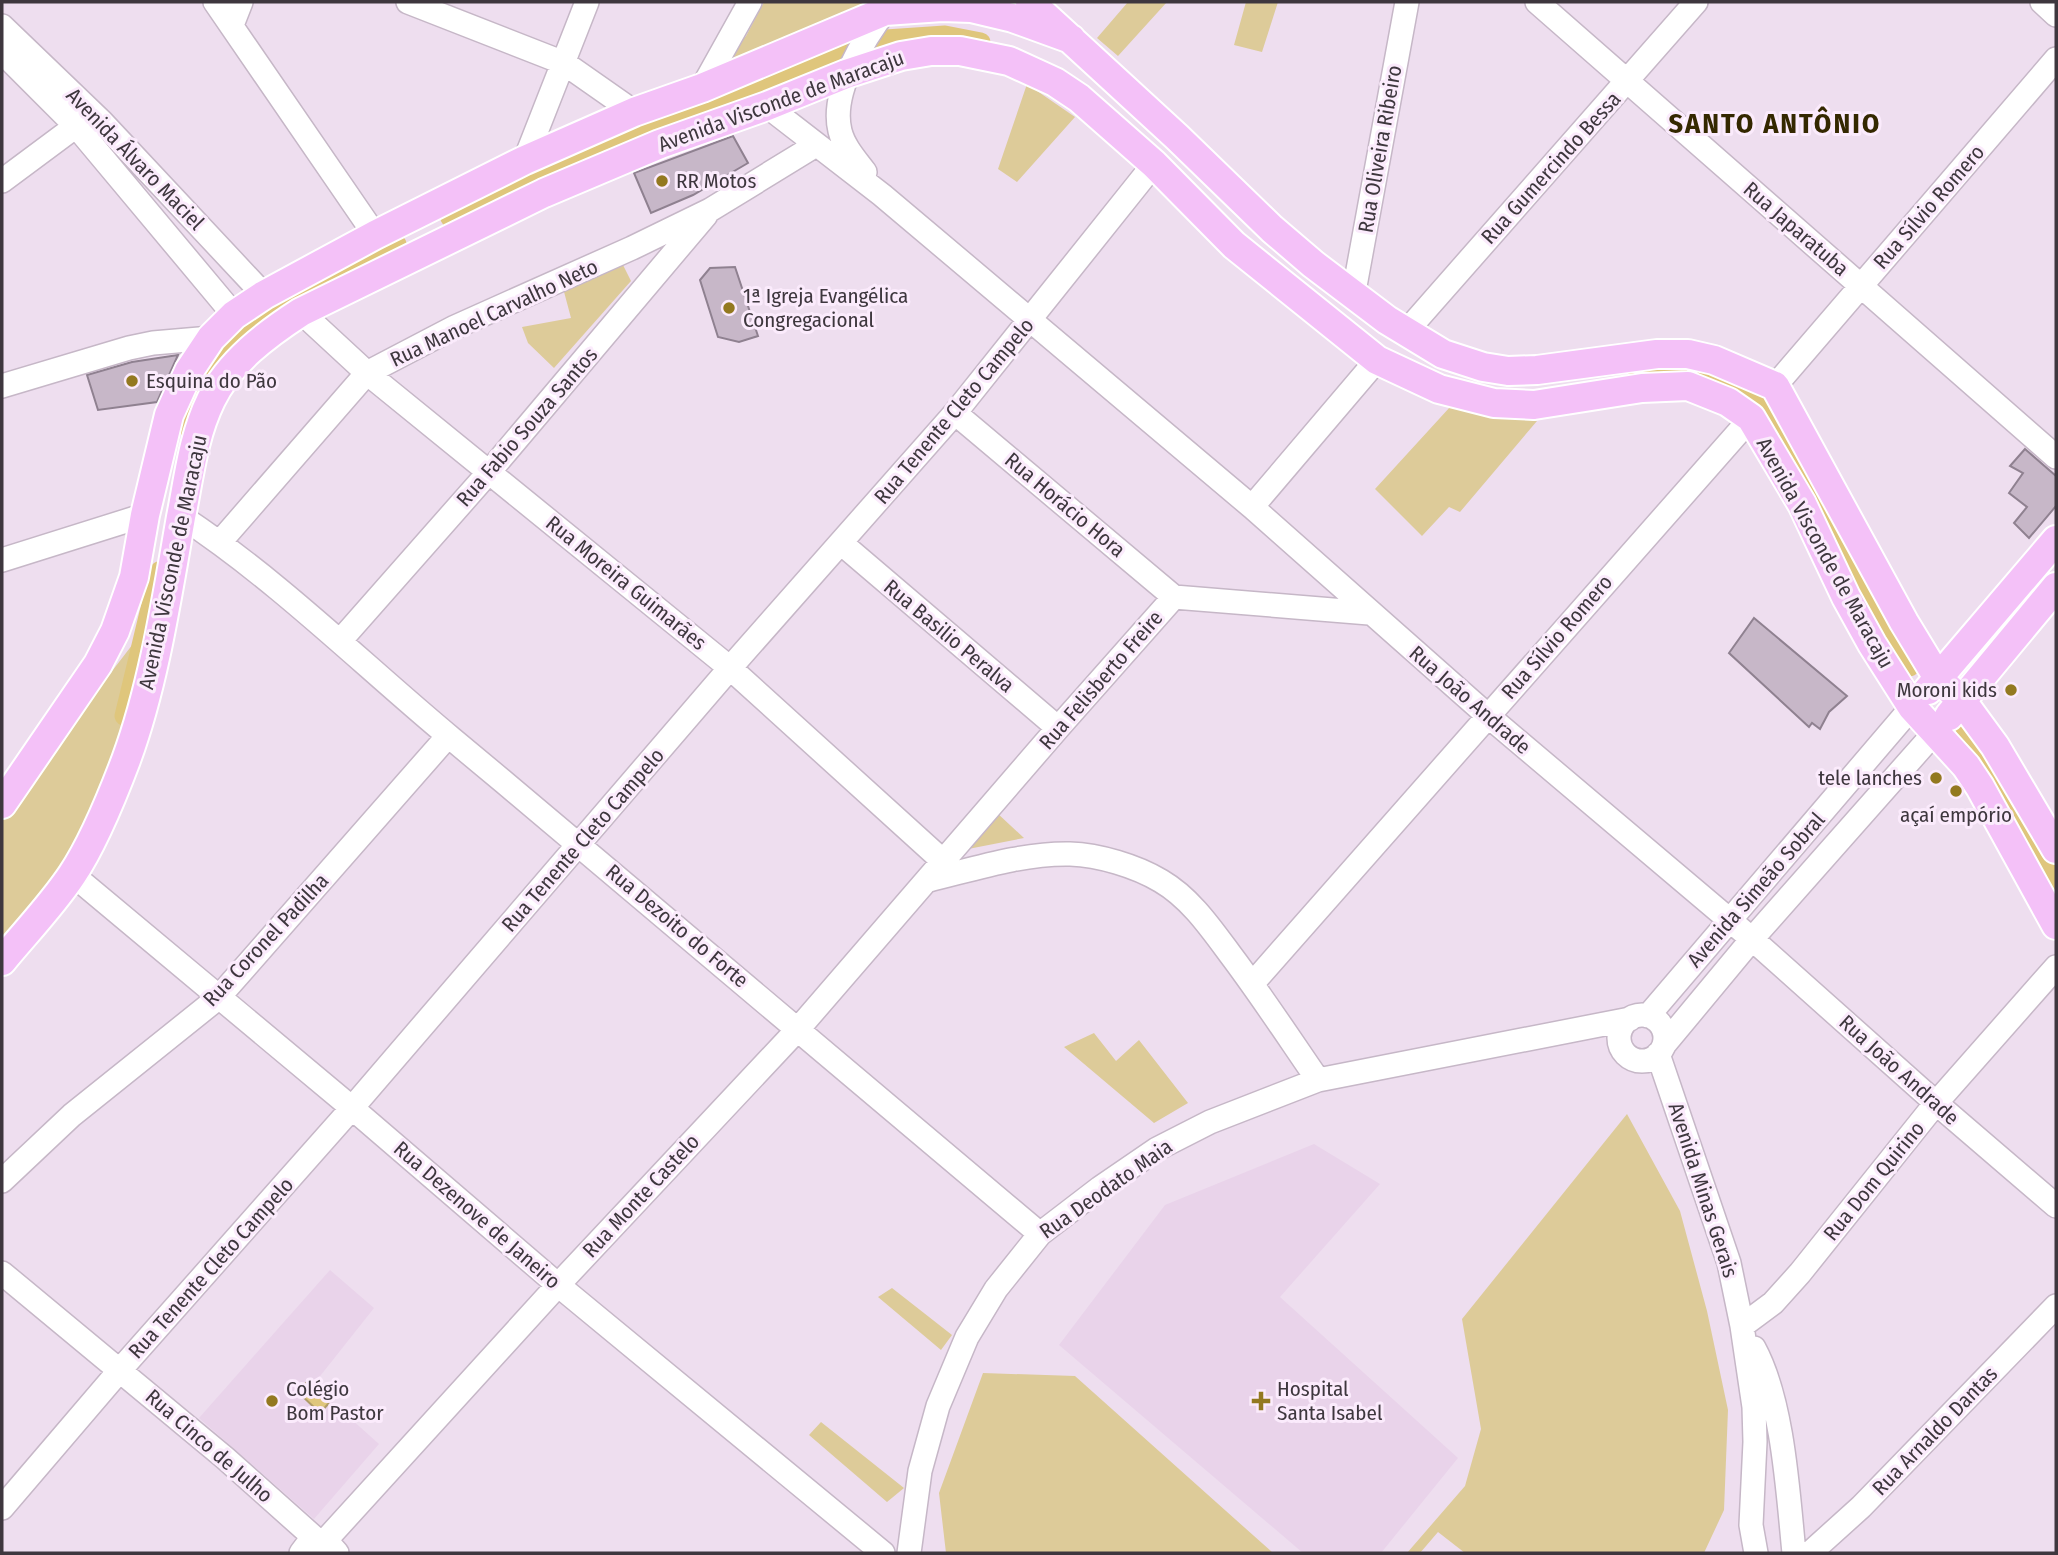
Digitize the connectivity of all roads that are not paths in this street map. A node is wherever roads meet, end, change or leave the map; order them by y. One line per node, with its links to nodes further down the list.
1 (215, 2): 13 (street)
2 (242, 2): 13 (street)
3 (408, 2): 18 (street)
4 (587, 2): 18 (street)
5 (750, 2): 21 (street)
6 (1030, 2): 15 (main road)
7 (1407, 2): 38 (street, Rua Oliveira Ribeiro)
8 (1537, 2): 20 (street, Rua Japaratuba)
9 (1696, 2): 20 (street, Rua Gumercindo Bessa)
10 (2042, 2): 12 (street)
11 (885, 11): 15 (main road, Avenida Visconde de Maracaju); 19 (street); 21 (main road, Avenida Visconde de Maracaju)
12 (2056, 15)
13 (232, 25): 32 (street)
14 (2, 26): 37 (street, Avenida Álvaro Maciel)
15 (1071, 39): 38 (main road, Avenida Visconde de Maracaju)
16 (2, 52): 24 (street, Avenida Álvaro Maciel)
17 (2056, 60): 36 (street, Rua Sílvio Romero)
18 (564, 63): 23 (street); 26 (street)
19 (850, 66): 22 (main road, Avenida Visconde de Maracaju); 27 (main road, Avenida Visconde de Maracaju); 29 (street, Rua João Andrade)
20 (1628, 81): 36 (street, Rua Japaratuba); 42 (street, Rua Gumercindo Bessa)
21 (702, 88): 23 (main road, Avenida Visconde de Maracaju)
22 (767, 106): 25 (street, Rua João Andrade); 34 (main road, Avenida Visconde de Maracaju)
23 (634, 111): 26 (main road, Avenida Visconde de Maracaju)
24 (76, 126): 28 (street); 40 (street, Avenida Álvaro Maciel)
25 (816, 145): 29 (street, Rua João Andrade); 30 (street, Rua Manoel Carvalho Neto)
26 (525, 160): 31 (main road, Avenida Visconde de Maracaju)
27 (1154, 164): 41 (street, Rua Tenente Cleto Campelo); 44 (main road, Avenida Visconde de Maracaju)
28 (2, 181)
29 (883, 195): 41 (street, Rua João Andrade)
30 (710, 210): 33 (street, Rua Manoel Carvalho Neto); 35 (street, Rua Fabio Souza Santos)
31 (413, 216): 32 (main road, Avenida Visconde de Maracaju); 34 (main road)
32 (375, 235): 37 (main road, Avenida Visconde de Maracaju)
33 (632, 248): 35 (street); 45 (street, Rua Manoel Carvalho Neto)
34 (426, 251): 39 (main road, Avenida Visconde de Maracaju)
35 (648, 286): 51 (street, Rua Fabio Souza Santos)
36 (1861, 286): 47 (street, Rua Sílvio Romero); 50 (street, Rua Japaratuba)
37 (264, 295): 40 (main road, Avenida Visconde de Maracaju)
38 (1353, 297): 42 (main road, Avenida Visconde de Maracaju)
39 (301, 312): 45 (street, Rua Moreira Guimarães); 54 (main road, Avenida Visconde de Maracaju)
40 (234, 315): 43 (main road, Avenida Visconde de Maracaju)
41 (1031, 320): 48 (street, Rua Tenente Cleto Campelo); 52 (street, Rua João Andrade)
42 (1405, 333): 47 (main road, Avenida Visconde de Maracaju)
43 (211, 338): 46 (street); 53 (main road, Avenida Visconde de Maracaju)
44 (1377, 360): 49 (main road, Avenida Visconde de Maracaju); 52 (street)
45 (367, 373): 51 (street, Rua Moreira Guimarães); 56 (street, Rua Manoel Carvalho Neto)
46 (2, 386)
47 (1775, 386): 64 (main road, Avenida Visconde de Maracaju)
48 (955, 413): 57 (street, Rua Tenente Cleto Campelo); 60 (street, Rua Horácio Hora)
49 (1751, 418): 66 (main road, Avenida Visconde de Maracaju); 67 (street, Rua Sílvio Romero)
50 (2056, 457)
51 (489, 472): 62 (street, Rua Fabio Souza Santos); 63 (street, Rua Moreira Guimarães)
52 (1252, 507): 61 (street, Rua João Andrade)
53 (145, 515): 58 (street); 71 (main road, Avenida Visconde de Maracaju)
54 (182, 517): 56 (street, Rua Dezoito do Forte); 75 (main road, Avenida Visconde de Maracaju)
55 (2056, 540): 64 (main road, Avenida Simeão Sobral)
56 (220, 542): 62 (street, Rua Dezoito do Forte)
57 (841, 543): 63 (street, Rua Tenente Cleto Campelo); 68 (street, Rua Basilio Peralva)
58 (2, 560)
59 (2056, 587): 65 (main road, Avenida Simeão Sobral)
60 (1174, 597): 61 (street, Rua Felisberto Freire); 68 (street, Rua Felisberto Freire)
61 (1369, 613): 67 (street, Rua João Andrade)
62 (340, 641): 70 (street, Rua Dezoito do Forte)
63 (730, 668): 72 (street, Rua Tenente Cleto Campelo); 74 (street, Rua Moreira Guimarães)
64 (1938, 678): 65 (main road, Avenida Visconde de Maracaju); 66 (main road, Avenida Simeão Sobral)
65 (1962, 701): 69 (main road, Avenida Simeão Sobral); 73 (main road, Avenida Visconde de Maracaju)
66 (1912, 707): 69 (main road, Avenida Visconde de Maracaju); 77 (street, Avenida Simeão Sobral)
67 (1487, 715): 77 (street, Rua João Andrade); 82 (street, Rua Sílvio Romero)
68 (1058, 728): 74 (street, Rua Felisberto Freire)
69 (1936, 731): 78 (main road, Avenida Visconde de Maracaju); 79 (street, Avenida Simeão Sobral)
70 (449, 736): 72 (street, Rua Dezoito do Forte); 83 (street, Rua Coronel Padilha)
71 (2, 804)
72 (580, 844): 85 (street, Rua Dezoito do Forte); 89 (street, Rua Tenente Cleto Campelo)
73 (2056, 849)
74 (944, 862): 76 (street, Rua Felisberto Freire)
75 (73, 875): 80 (main road, Avenida Visconde de Maracaju); 83 (street, Rua Dezenove de Janeiro)
76 (929, 880): 82 (street); 85 (street, Rua Monte Castelo)
77 (1730, 921): 79 (street, Rua João Andrade); 84 (street, Avenida Simeão Sobral)
78 (2056, 925)
79 (1752, 939): 86 (street, Avenida Simeão Sobral); 88 (street, Rua João Andrade)
80 (2, 961)
81 (2056, 967): 88 (street, Rua Dom Quirino)
82 (1253, 983): 87 (street)
83 (218, 998): 89 (street, Rua Dezenove de Janeiro); 90 (street, Rua Coronel Padilha)
84 (1639, 1018): 86 (street); 86 (street); 87 (street, Rua Deodato Maia)
85 (799, 1028): 92 (street, Rua Dezoito do Forte); 94 (street, Rua Monte Castelo)
86 (1661, 1050): 96 (street, Avenida Minas Gerais)
87 (1318, 1080): 92 (street, Rua Deodato Maia)
88 (1936, 1103): 91 (street, Rua João Andrade); 96 (street, Rua Dom Quirino)
89 (352, 1108): 94 (street, Rua Dezenove de Janeiro); 97 (street, Rua Tenente Cleto Campelo)
90 (2, 1181)
91 (2056, 1206)
92 (1040, 1234): 101 (street, Rua Deodato Maia)
93 (2, 1273): 97 (street, Rua Cinco de Julho)
94 (558, 1285): 99 (street, Rua Monte Castelo); 100 (street, Rua Dezenove de Janeiro)
95 (2056, 1306): 104 (street, Rua Arnaldo Dantas)
96 (1742, 1326): 102 (street, Avenida Minas Gerais); 103 (street, Avenida Minas Gerais)
97 (120, 1370): 98 (street, Rua Tenente Cleto Campelo); 99 (street, Rua Cinco de Julho)
98 (2, 1508)
99 (320, 1547)
100 (883, 1553)
101 (909, 1553)
102 (1758, 1553): 103 (street, Avenida Minas Gerais)
103 (1794, 1553)
104 (1810, 1553)

